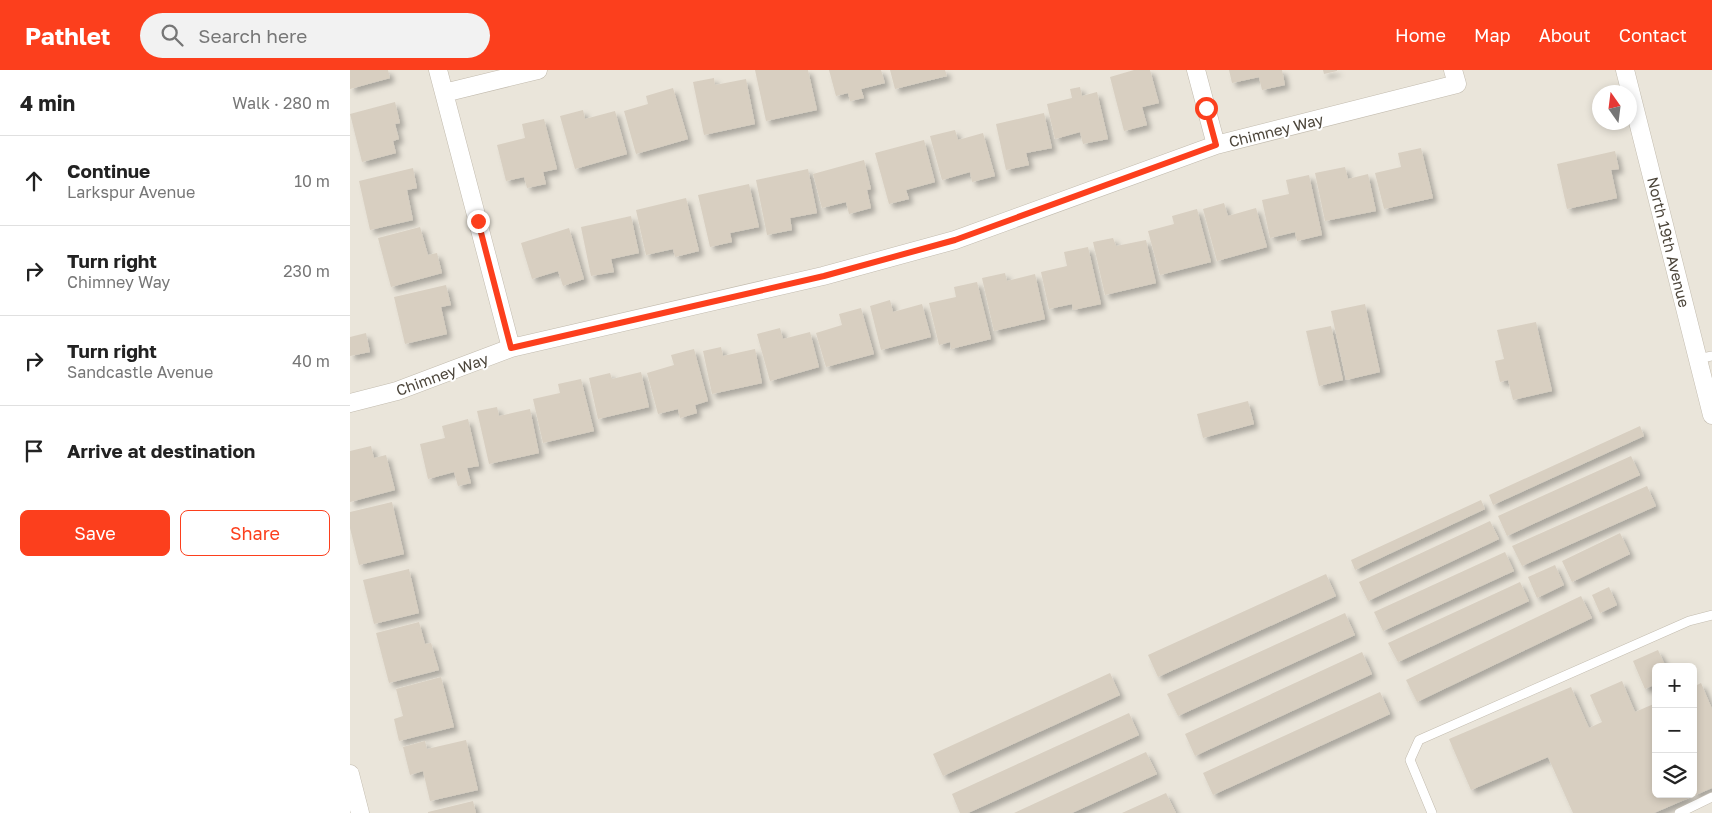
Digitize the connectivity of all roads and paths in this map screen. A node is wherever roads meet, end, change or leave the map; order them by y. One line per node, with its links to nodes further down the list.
1 (438, 70): 6 (street)
2 (538, 70): 6 (street)
3 (1196, 70): 7 (street)
4 (1625, 70): 9 (street, North 19th Avenue)
5 (1455, 77): 7 (street, Chimney Way)
6 (444, 93): 8 (street)
7 (1216, 145): 8 (street, Chimney Way)
8 (511, 348): 10 (street, Chimney Way)
9 (1705, 358): 11 (street, North 19th Avenue)
10 (350, 403)
11 (1712, 415)
12 (1712, 615): 16 (lane)
13 (350, 774): 15 (street)
14 (1712, 797): 17 (lane)
15 (360, 813)
16 (1432, 813)
17 (1679, 813)

